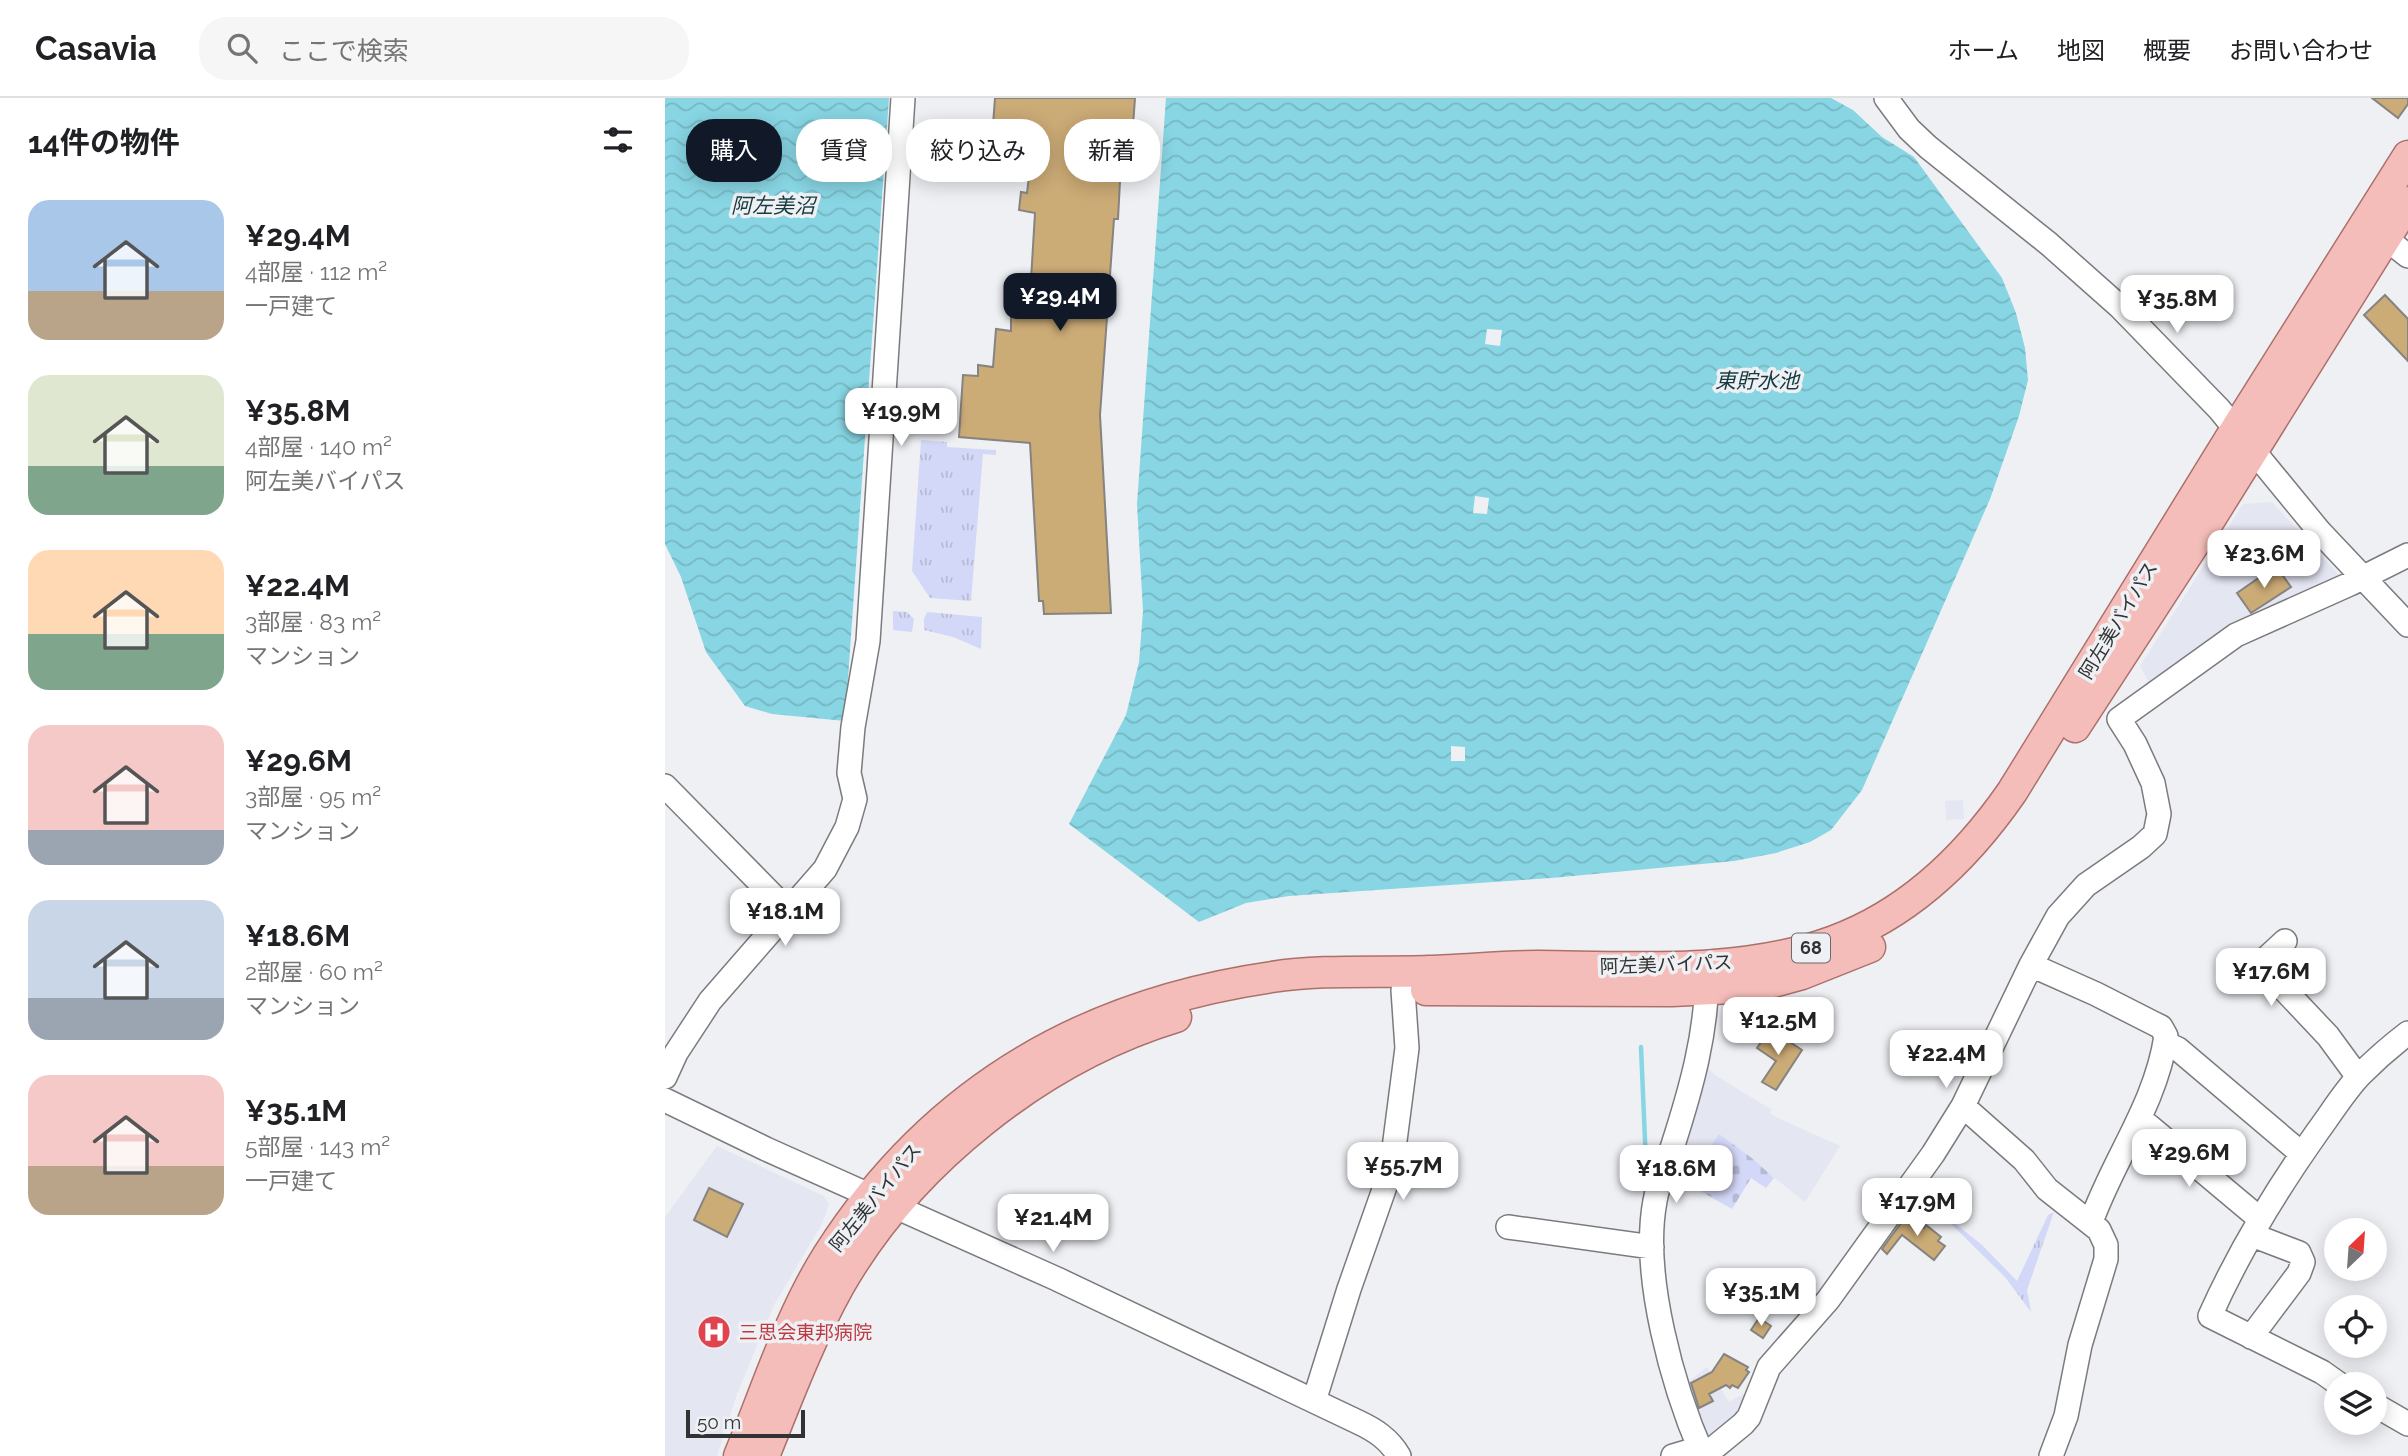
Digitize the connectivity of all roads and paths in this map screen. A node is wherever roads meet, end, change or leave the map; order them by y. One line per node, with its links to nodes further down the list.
1 (903, 98): 11 (street)
2 (1886, 98): 6 (street)
3 (2408, 156): 6 (main road, 阿左美バイパス / 68)
4 (2408, 202): 5 (main road, 阿左美バイパス / 68)
5 (2397, 247): 6 (main road, 阿左美バイパス / 68)
6 (2244, 439): 8 (street); 14 (main road, 阿左美バイパス / 68)
7 (2408, 555): 8 (street)
8 (2362, 578): 9 (street); 13 (street)
9 (2408, 625)
10 (665, 786): 11 (street)
11 (789, 912): 18 (street)
12 (2284, 941): 19 (street)
13 (2031, 965): 17 (street); 21 (street)
14 (1707, 977): 15 (main road, 阿左美バイパス / 68); 24 (main road, 阿左美バイパス / 68); 28 (street)
15 (1403, 990): 24 (main road, 阿左美バイパス / 68); 31 (street)
16 (2408, 1033): 19 (street)
17 (2165, 1043): 22 (street); 23 (street)
18 (665, 1077)
19 (2358, 1077): 23 (street)
20 (665, 1100): 24 (street)
21 (1963, 1106): 25 (street); 34 (street)
22 (2139, 1122): 25 (street); 27 (street)
23 (2302, 1154): 27 (street)
24 (884, 1202): 31 (street); 35 (main road, 阿左美バイパス / 68); 36 (main road, 阿左美バイパス / 68)
25 (2091, 1222): 39 (street)
26 (1508, 1227): 28 (street)
27 (2256, 1227): 29 (street); 29 (street)
28 (1653, 1247): 34 (street)
29 (2251, 1337): 30 (street)
30 (2324, 1373)
31 (1314, 1401): 37 (street)
32 (2387, 1412): 33 (street)
33 (2408, 1424)
34 (1702, 1453): 38 (street)
35 (739, 1456)
36 (764, 1456)
37 (1399, 1456)
38 (1673, 1456)
39 (2051, 1456)

